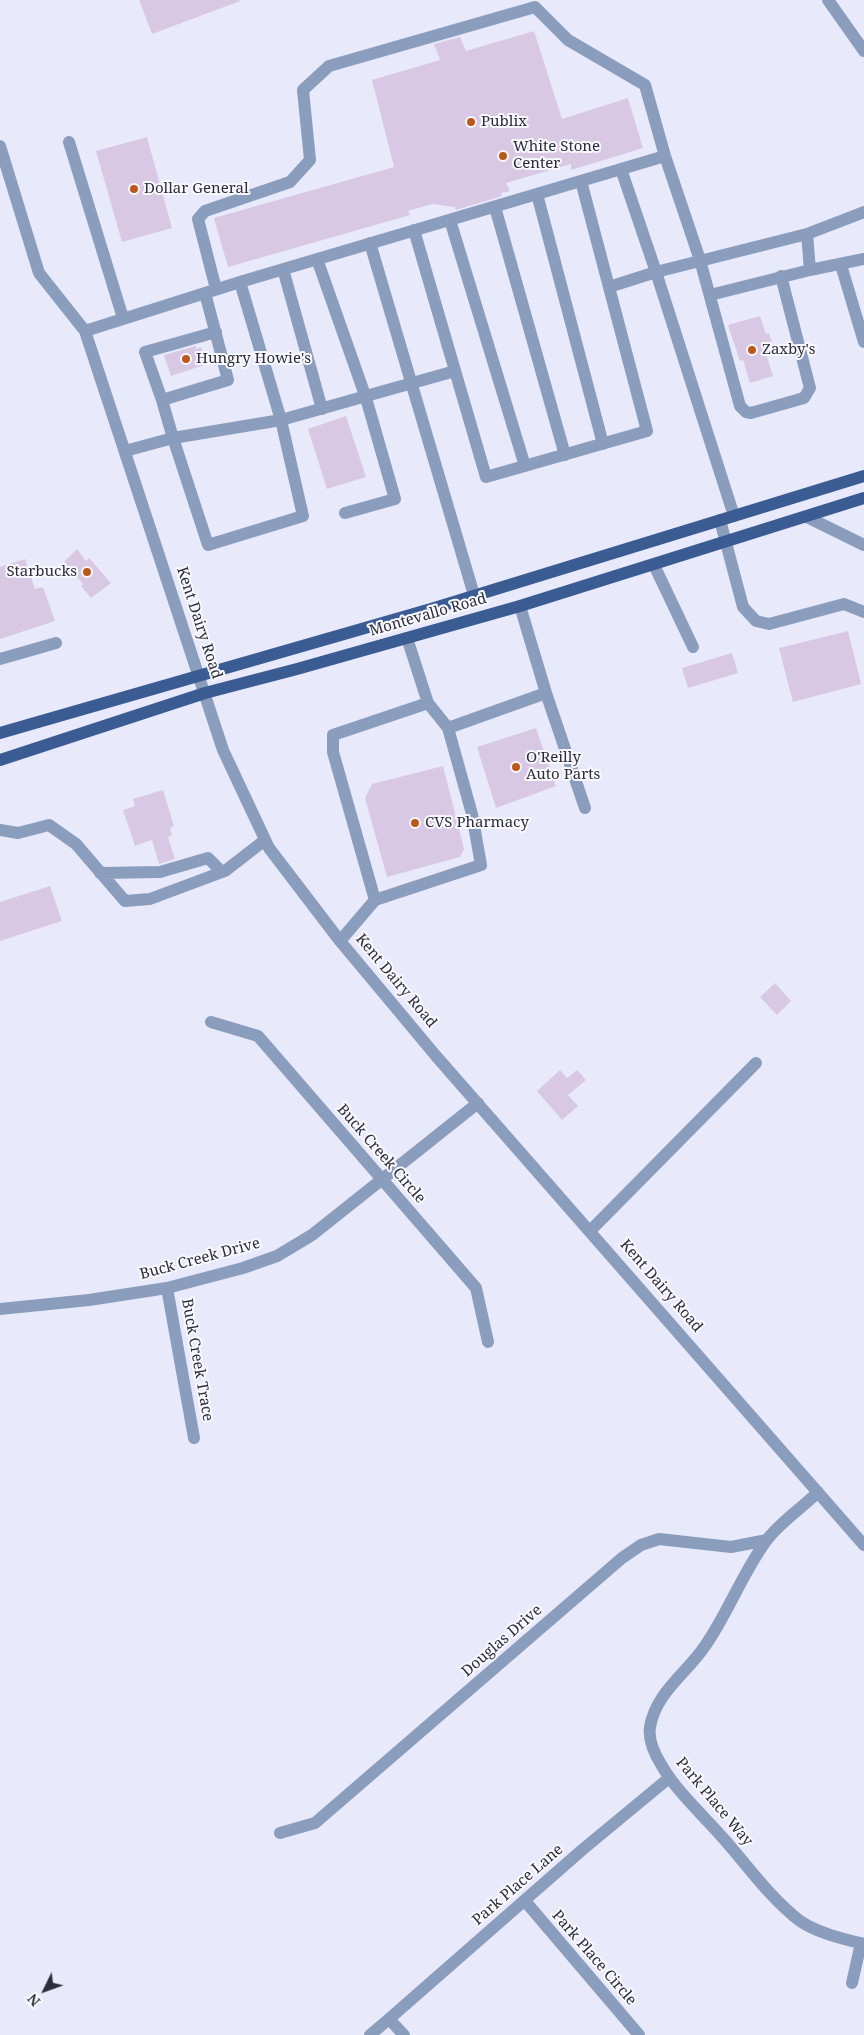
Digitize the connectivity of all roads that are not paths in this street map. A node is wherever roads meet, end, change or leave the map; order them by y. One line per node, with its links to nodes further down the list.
1 (828, 0): 2 (street)
2 (864, 51)
3 (69, 142): 27 (street)
4 (0, 146): 28 (street, Kent Dairy Road)
5 (665, 156): 6 (street); 17 (street); 25 (street)
6 (621, 169): 7 (street); 21 (street)
7 (581, 181): 8 (street); 24 (street)
8 (537, 194): 9 (street); 38 (street)
9 (495, 206): 11 (street); 40 (street)
10 (864, 212): 13 (street)
11 (450, 220): 12 (street); 41 (street)
12 (414, 230): 14 (street); 31 (street)
13 (807, 234): 17 (street); 20 (street)
14 (370, 243): 15 (street); 32 (street)
15 (317, 259): 19 (street); 33 (street)
16 (864, 259): 18 (street)
17 (700, 260): 21 (street); 26 (street)
18 (841, 265): 20 (street); 30 (street)
19 (282, 269): 23 (street); 35 (street)
20 (810, 270): 22 (street)
21 (656, 272): 24 (street); 45 (street)
22 (781, 276): 26 (street); 26 (street)
23 (240, 282): 25 (street); 36 (street)
24 (609, 287): 38 (street)
25 (210, 291): 27 (street); 29 (street)
26 (710, 296)
27 (123, 318): 28 (street)
28 (84, 331): 39 (street, Kent Dairy Road)
29 (216, 332): 34 (street); 34 (street)
30 (864, 342)
31 (455, 371): 32 (street); 41 (street)
32 (412, 383): 33 (street); 51 (street)
33 (366, 398): 35 (street); 44 (street)
34 (162, 400): 37 (street)
35 (322, 409): 36 (street)
36 (282, 420): 37 (street); 37 (street)
37 (173, 438): 39 (street)
38 (603, 444): 40 (street)
39 (125, 451): 58 (street, Kent Dairy Road)
40 (565, 455): 41 (street)
41 (525, 466)
42 (864, 476): 45 (main road, Montevallo Road)
43 (864, 498): 46 (main road, Montevallo Road)
44 (345, 513)
45 (734, 516): 47 (main road, Montevallo Road)
46 (807, 517): 48 (main road, Montevallo Road); 49 (street)
47 (720, 520): 48 (street); 51 (main road, Montevallo Road)
48 (727, 542): 50 (main road, Montevallo Road); 53 (street)
49 (864, 545)
50 (654, 565): 52 (main road, Montevallo Road); 56 (street)
51 (474, 595): 58 (main road, Montevallo Road)
52 (520, 606): 54 (main road, Montevallo Road); 60 (street)
53 (864, 612)
54 (408, 638): 59 (main road, Montevallo Road); 61 (street)
55 (56, 642): 57 (street)
56 (693, 647)
57 (0, 659)
58 (199, 676): 59 (street, Kent Dairy Road); 63 (main road, Montevallo Road)
59 (205, 693): 64 (main road, Montevallo Road); 67 (street, Kent Dairy Road)
60 (546, 693): 62 (street); 65 (street)
61 (428, 703): 62 (street); 70 (street)
62 (448, 728): 70 (street)
63 (0, 733)
64 (0, 760)
65 (585, 808)
66 (0, 830): 69 (street)
67 (265, 840): 68 (street); 71 (street, Kent Dairy Road)
68 (222, 872): 69 (street); 69 (street)
69 (100, 873)
70 (375, 900): 71 (street)
71 (340, 941): 74 (street, Kent Dairy Road)
72 (211, 1022): 75 (street, Buck Creek Circle)
73 (756, 1063): 76 (street)
74 (478, 1103): 75 (street, Buck Creek Drive); 76 (street, Kent Dairy Road)
75 (382, 1180): 77 (street, Buck Creek Drive); 79 (street, Buck Creek Circle)
76 (591, 1230): 81 (street, Kent Dairy Road)
77 (167, 1288): 78 (street, Buck Creek Drive); 80 (street, Buck Creek Trace)
78 (0, 1309)
79 (488, 1342)
80 (194, 1438)
81 (818, 1492): 82 (street, Park Place Way); 83 (street, Kent Dairy Road)
82 (767, 1540): 84 (street, Park Place Way); 85 (street, Douglas Drive)
83 (864, 1546)
84 (670, 1778): 86 (street, Park Place Lane); 87 (street, Park Place Way)
85 (280, 1833)
86 (525, 1901): 89 (street, Park Place Lane); 92 (street, Park Place Circle)
87 (863, 1944): 88 (street)
88 (852, 1983)
89 (389, 2018): 90 (street, Park Place Lane); 91 (street)
90 (370, 2035)
91 (404, 2035)
92 (639, 2035)

